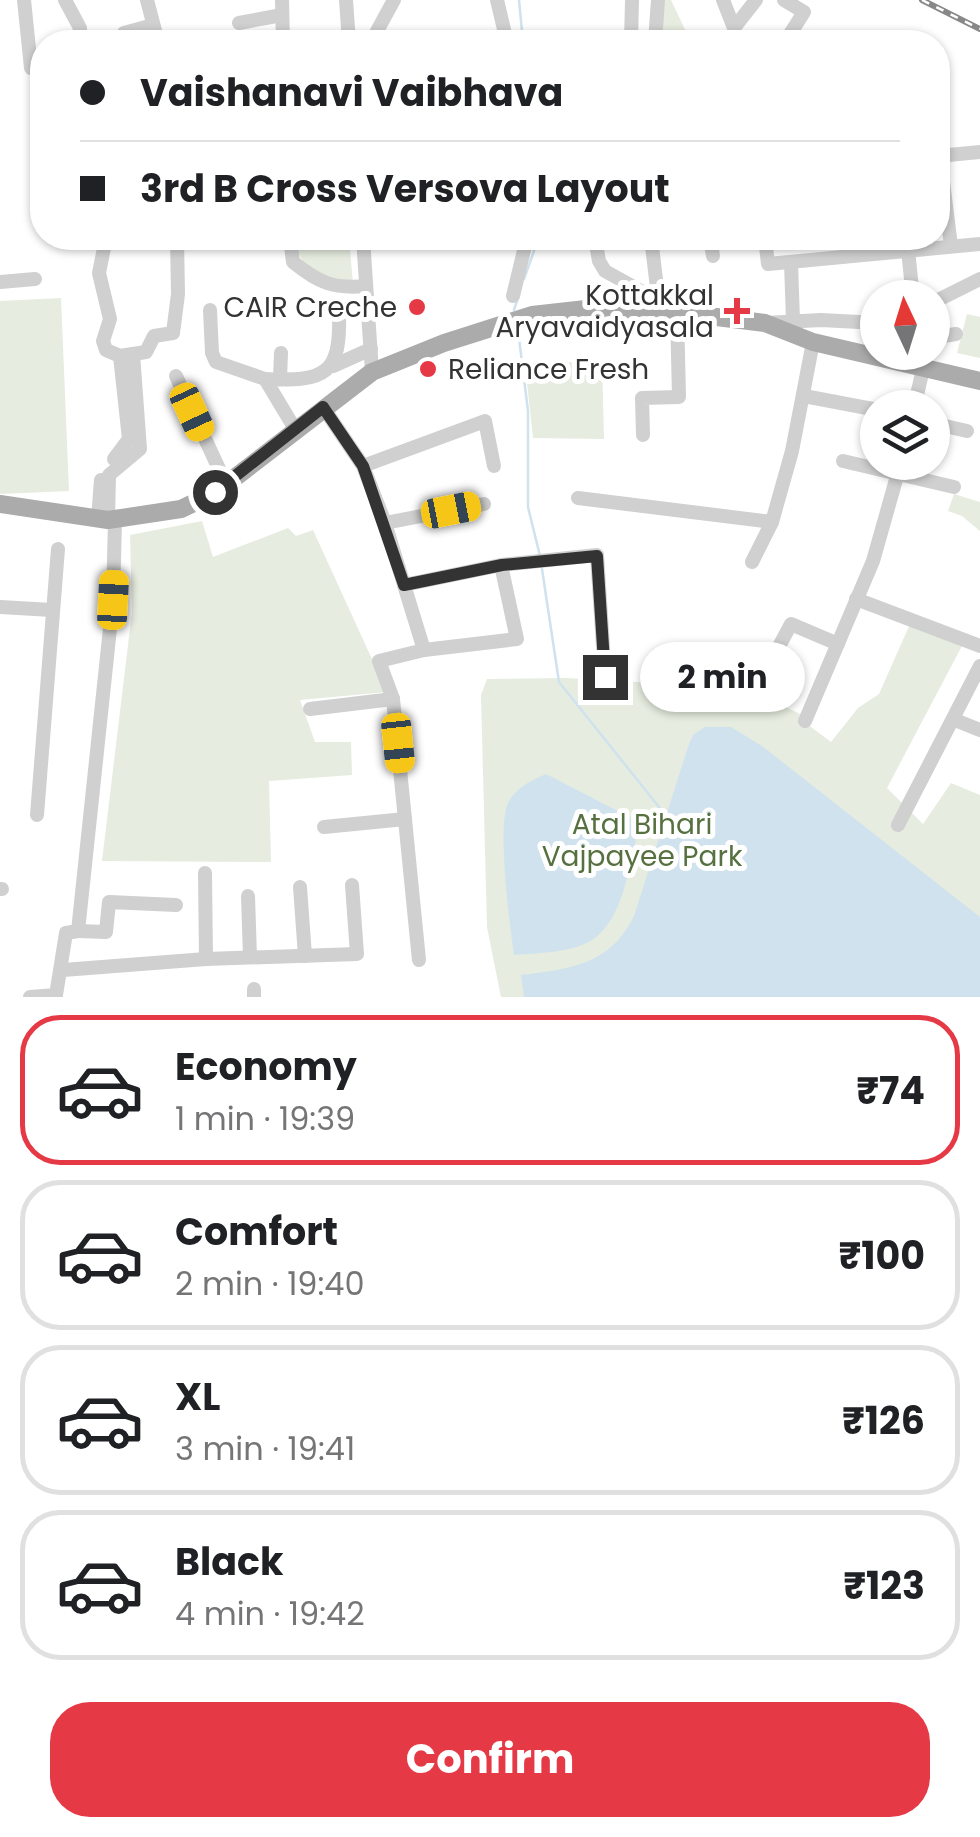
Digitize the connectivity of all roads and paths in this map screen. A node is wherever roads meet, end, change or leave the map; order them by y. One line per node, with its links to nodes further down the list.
1 (24, 0): 26 (street)
2 (65, 0): 16 (street)
3 (148, 0): 15 (street)
4 (157, 0): 19 (street)
5 (346, 0): 20 (street)
6 (394, 0): 21 (street)
7 (496, 0): 22 (street)
8 (632, 0): 23 (street)
9 (658, 0): 24 (street)
10 (723, 0): 11 (street)
11 (756, 0)
12 (784, 0): 25 (street)
13 (282, 7): 14 (street)
14 (238, 23)
15 (154, 25): 17 (street); 18 (street)
16 (80, 30)
17 (135, 30)
18 (155, 30)
19 (163, 30)
20 (348, 30)
21 (377, 30)
22 (504, 30)
23 (631, 30)
24 (656, 30)
25 (793, 30)
26 (30, 58)
27 (950, 151): 28 (street)
28 (980, 152)
29 (950, 232): 31 (street)
30 (980, 244): 31 (street)
31 (952, 246)
32 (104, 250): 65 (street)
33 (177, 250): 44 (street)
34 (185, 250): 44 (street)
35 (291, 250): 50 (street)
36 (364, 250): 50 (street)
37 (524, 250): 52 (street)
38 (597, 250): 53 (street)
39 (654, 250): 53 (street)
40 (712, 250): 43 (street)
41 (766, 250): 45 (street)
42 (908, 250): 45 (street); 47 (street)
43 (713, 256)
44 (177, 263): 65 (street)
45 (791, 263): 56 (street)
46 (36, 279): 49 (street)
47 (911, 280)
48 (980, 280): 51 (street)
49 (0, 282)
50 (366, 286): 62 (street)
51 (950, 294)
52 (513, 296)
53 (665, 308): 58 (main road); 68 (main road); 78 (street)
54 (210, 310): 70 (street)
55 (339, 312): 66 (street)
56 (793, 320): 57 (street); 58 (street)
57 (860, 322)
58 (765, 323): 61 (main road)
59 (956, 334): 60 (street)
60 (950, 335)
61 (812, 342): 63 (main road); 72 (street)
62 (371, 349): 66 (street); 68 (street)
63 (860, 351)
64 (281, 353): 70 (street)
65 (126, 355): 90 (street)
66 (333, 366): 70 (street)
67 (943, 370): 71 (main road)
68 (372, 372): 73 (main road)
69 (176, 376): 85 (street)
70 (272, 379): 76 (street)
71 (980, 382)
72 (804, 396): 74 (street); 91 (street)
73 (323, 407): 76 (main road); 81 (street)
74 (860, 407)
75 (950, 427): 77 (street)
76 (295, 429): 85 (main road)
77 (967, 431)
78 (644, 435)
79 (842, 461): 80 (street)
80 (860, 463)
81 (363, 466): 82 (street); 92 (street)
82 (494, 466)
83 (897, 480): 97 (street)
84 (934, 480): 86 (street)
85 (226, 484): 90 (main road)
86 (954, 487)
87 (578, 498): 91 (street)
88 (0, 504): 90 (main road)
89 (484, 504): 92 (street)
90 (107, 520): 120 (street)
91 (772, 522): 94 (street)
92 (385, 523): 96 (street)
93 (58, 549): 99 (street)
94 (752, 562)
95 (502, 565): 96 (street); 102 (street); 105 (street)
96 (404, 585): 102 (street)
97 (856, 599): 100 (street); 101 (street)
98 (0, 607): 99 (street)
99 (52, 610): 111 (street)
100 (838, 644): 104 (street); 109 (street)
101 (980, 646)
102 (424, 650): 106 (street)
103 (980, 666): 108 (street)
104 (768, 667)
105 (605, 677)
106 (393, 699): 107 (street); 112 (street)
107 (310, 709)
108 (954, 720): 110 (street); 113 (street)
109 (805, 721)
110 (980, 730)
111 (37, 816)
112 (405, 819): 114 (street); 124 (street)
113 (898, 825)
114 (324, 827)
115 (205, 873): 123 (street)
116 (352, 884): 121 (street)
117 (300, 887): 121 (street)
118 (248, 896): 122 (street)
119 (176, 905): 120 (street)
120 (78, 931): 125 (street)
121 (305, 956): 122 (street)
122 (250, 957): 123 (street)
123 (206, 959): 125 (street)
124 (419, 960)
125 (63, 970): 126 (street)
126 (58, 996): 127 (street)
127 (30, 997)

